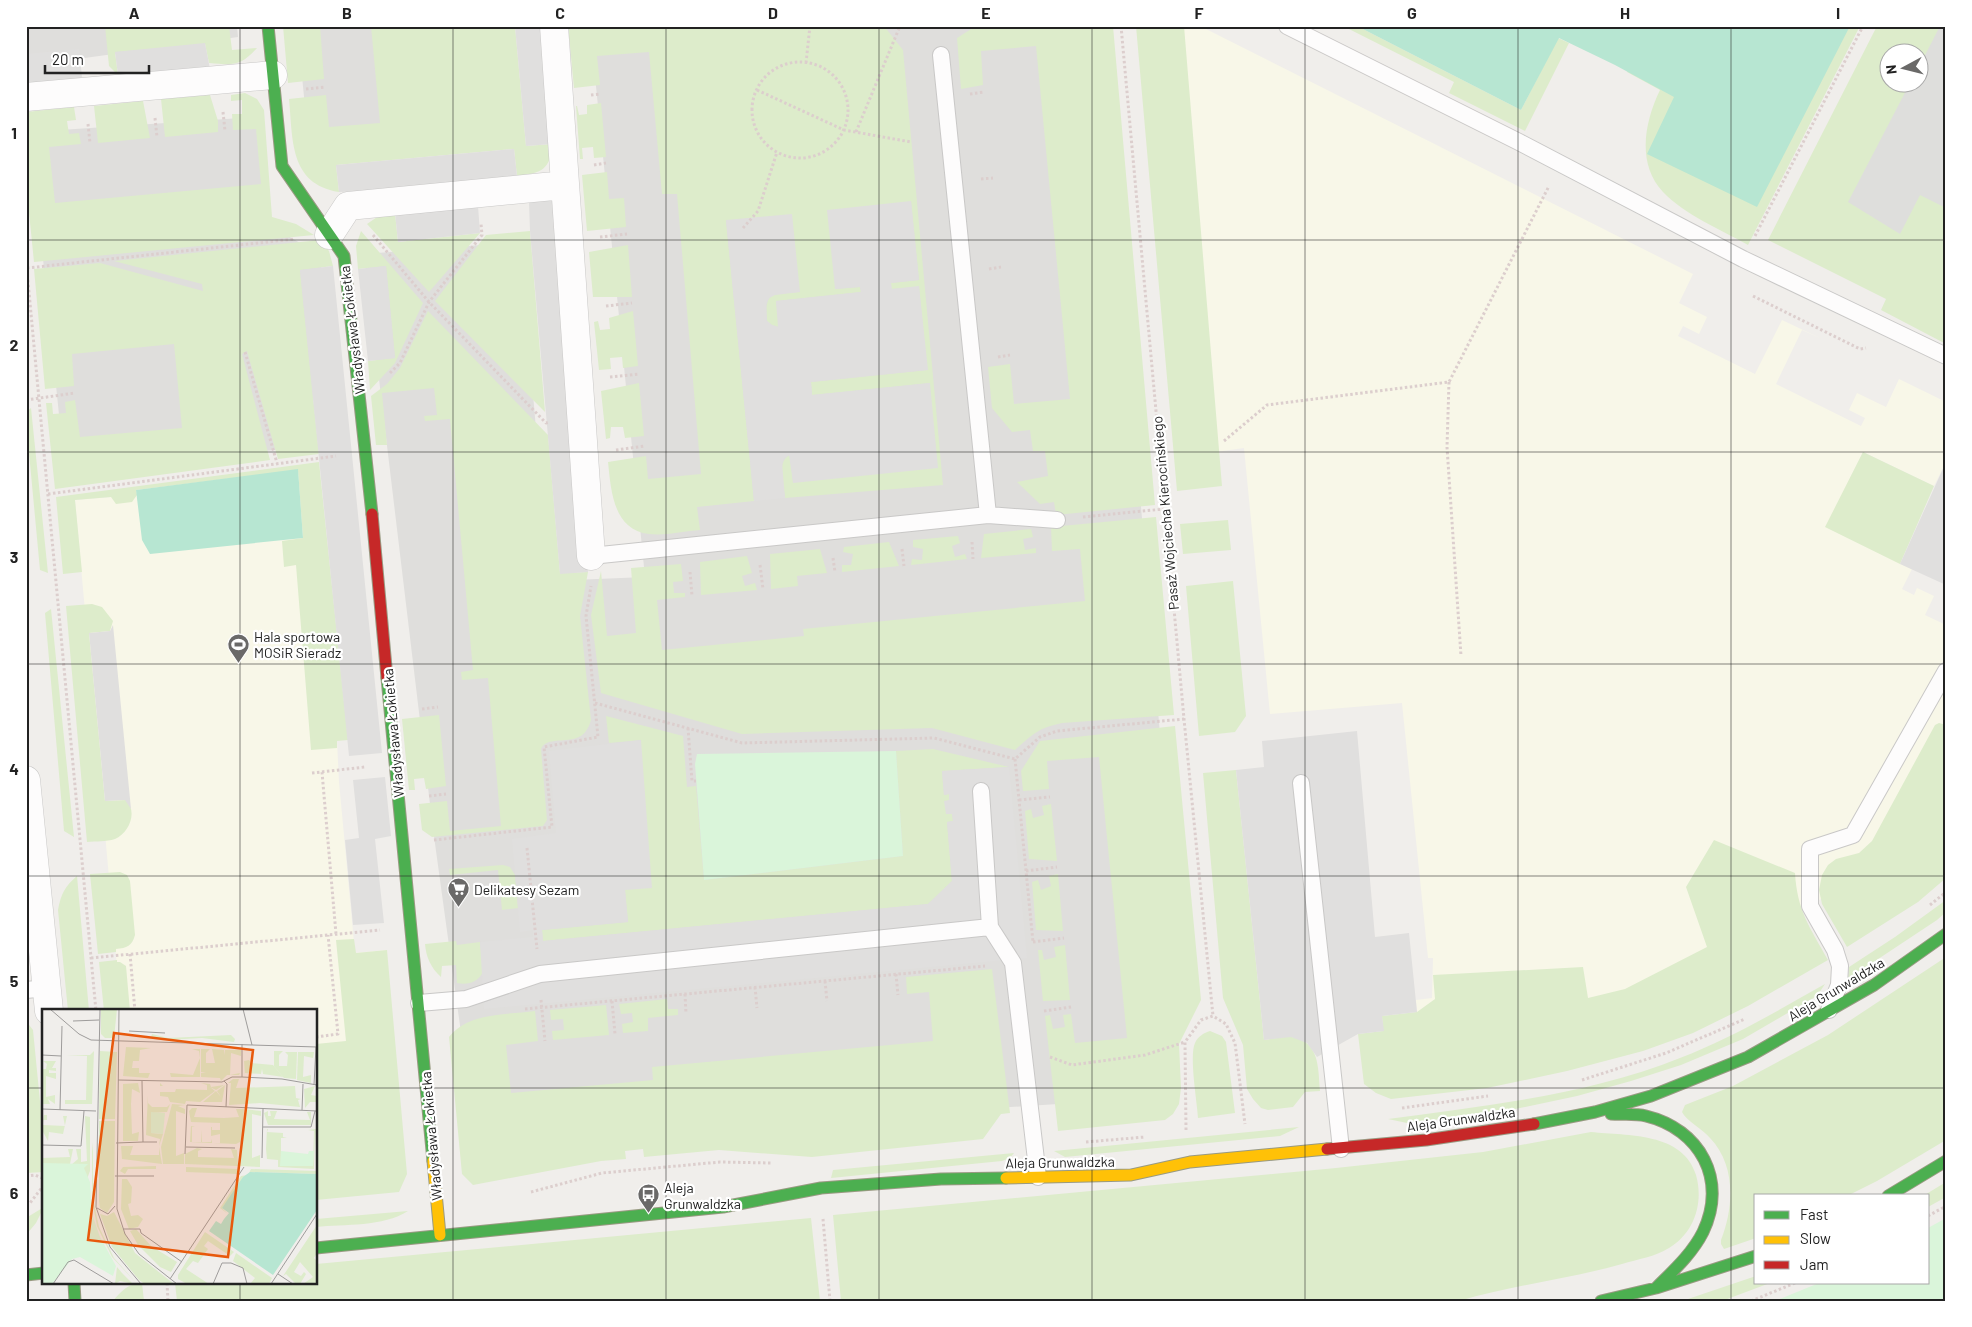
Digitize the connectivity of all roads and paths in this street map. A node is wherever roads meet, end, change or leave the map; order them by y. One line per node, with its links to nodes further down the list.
1 (268, 26): 10 (street, Władysława Łokietka)
2 (554, 26): 18 (street)
3 (810, 26): 9 (path)
4 (900, 26): 14 (path)
5 (1121, 26): 39 (path, Pasaż Wojciecha Kierocińskiego)
6 (1287, 26): 23 (lane)
7 (1863, 26): 23 (path)
8 (941, 56): 40 (lane)
9 (806, 63): 11 (path); 13 (path)
10 (273, 76): 12 (street); 22 (street, Władysława Łokietka)
11 (757, 90): 13 (path); 16 (path)
12 (26, 97)
13 (844, 130): 14 (path); 16 (path)
14 (856, 132): 15 (path)
15 (911, 142)
16 (777, 152): 21 (path)
17 (1552, 181): 29 (path)
18 (564, 185): 19 (street); 34 (street)
19 (478, 193): 20 (street); 26 (path)
20 (348, 206): 22 (street); 26 (path)
21 (743, 228)
22 (329, 235): 25 (path); 33 (street, Władysława Łokietka)
23 (1743, 258): 28 (lane)
24 (26, 260): 25 (path)
25 (27, 268): 31 (path)
26 (429, 302): 33 (path); 34 (path)
27 (245, 352): 37 (path)
28 (1946, 356)
29 (1449, 382): 35 (path); 43 (path)
30 (75, 393): 31 (path)
31 (40, 398): 32 (path); 38 (path)
32 (26, 400)
33 (361, 403): 36 (street, Władysława Łokietka)
34 (581, 420): 42 (street)
35 (1224, 441)
36 (366, 452): 37 (path); 48 (street, Władysława Łokietka)
37 (277, 463): 38 (path)
38 (48, 494): 73 (path)
39 (1164, 509): 41 (path); 46 (path, Pasaż Wojciecha Kierocińskiego)
40 (988, 515): 41 (lane); 42 (lane)
41 (1057, 520)
42 (591, 556): 45 (path)
43 (1460, 656)
44 (1946, 671): 92 (lane)
45 (595, 704): 47 (path); 59 (path)
46 (1184, 719): 47 (path); 94 (path, Pasaż Wojciecha Kierocińskiego)
47 (688, 728): 52 (path)
48 (396, 764): 49 (path); 83 (street, Władysława Łokietka)
49 (322, 772): 50 (path); 68 (path)
50 (312, 773)
51 (26, 780): 81 (street)
52 (696, 781)
53 (1301, 783): 107 (lane)
54 (981, 791): 65 (lane)
55 (446, 794): 56 (path)
56 (421, 796)
57 (1050, 797): 58 (path)
58 (1019, 800)
59 (431, 840)
60 (527, 848): 75 (path)
61 (1057, 868): 62 (path)
62 (1026, 871)
63 (1946, 892): 64 (path)
64 (1924, 910)
65 (990, 927): 74 (lane); 75 (lane)
66 (383, 930): 68 (path)
67 (328, 934): 68 (path); 72 (path); 97 (path)
68 (336, 934)
69 (1946, 934): 92 (street, Aleja Grunwaldzka)
70 (1064, 938): 71 (path)
71 (1033, 942)
72 (130, 954): 73 (path); 89 (path)
73 (91, 958): 88 (path)
74 (1013, 963): 76 (path); 110 (lane)
75 (540, 974): 83 (lane); 85 (path)
76 (896, 974): 77 (path); 80 (path)
77 (825, 981): 78 (path); 84 (path)
78 (755, 987): 79 (path); 87 (path)
79 (685, 994): 82 (path); 93 (path)
80 (898, 994)
81 (41, 996)
82 (612, 1001): 85 (path); 96 (path)
83 (419, 1002): 118 (street, Władysława Łokietka)
84 (827, 1002)
85 (542, 1007): 90 (path); 98 (path)
86 (1071, 1007): 91 (path)
87 (757, 1008)
88 (96, 1009)
89 (136, 1009)
90 (522, 1009)
91 (1040, 1011)
92 (1829, 1011): 104 (street, Aleja Grunwaldzka)
93 (686, 1014)
94 (1213, 1016): 99 (path); 105 (path)
95 (1748, 1018): 101 (path)
96 (616, 1034)
97 (318, 1037)
98 (545, 1041)
99 (1185, 1042): 100 (path); 106 (path)
100 (1044, 1054)
101 (1573, 1083)
102 (1497, 1095): 103 (path)
103 (1393, 1109)
104 (1595, 1112): 107 (street, Aleja Grunwaldzka); 126 (street, Aleja Grunwaldzka)
105 (1246, 1127)
106 (1186, 1134)
107 (1341, 1149): 110 (street, Aleja Grunwaldzka)
108 (1946, 1162): 114 (street)
109 (26, 1176): 111 (path)
110 (1038, 1177): 113 (street, Aleja Grunwaldzka)
111 (42, 1178)
112 (42, 1188): 115 (path)
113 (821, 1188): 118 (street, Aleja Grunwaldzka); 129 (path)
114 (1891, 1194)
115 (26, 1205)
116 (1946, 1206): 117 (path)
117 (1930, 1215)
118 (440, 1235): 119 (street, Aleja Grunwaldzka)
119 (318, 1248)
120 (1754, 1257): 126 (street)
121 (42, 1273): 122 (street)
122 (26, 1275)
123 (74, 1284): 127 (street)
124 (167, 1284): 128 (path)
125 (1793, 1284): 131 (path)
126 (1656, 1288): 130 (street)
127 (76, 1301)
128 (168, 1301)
129 (830, 1301)
130 (1601, 1301)
131 (1751, 1301)

